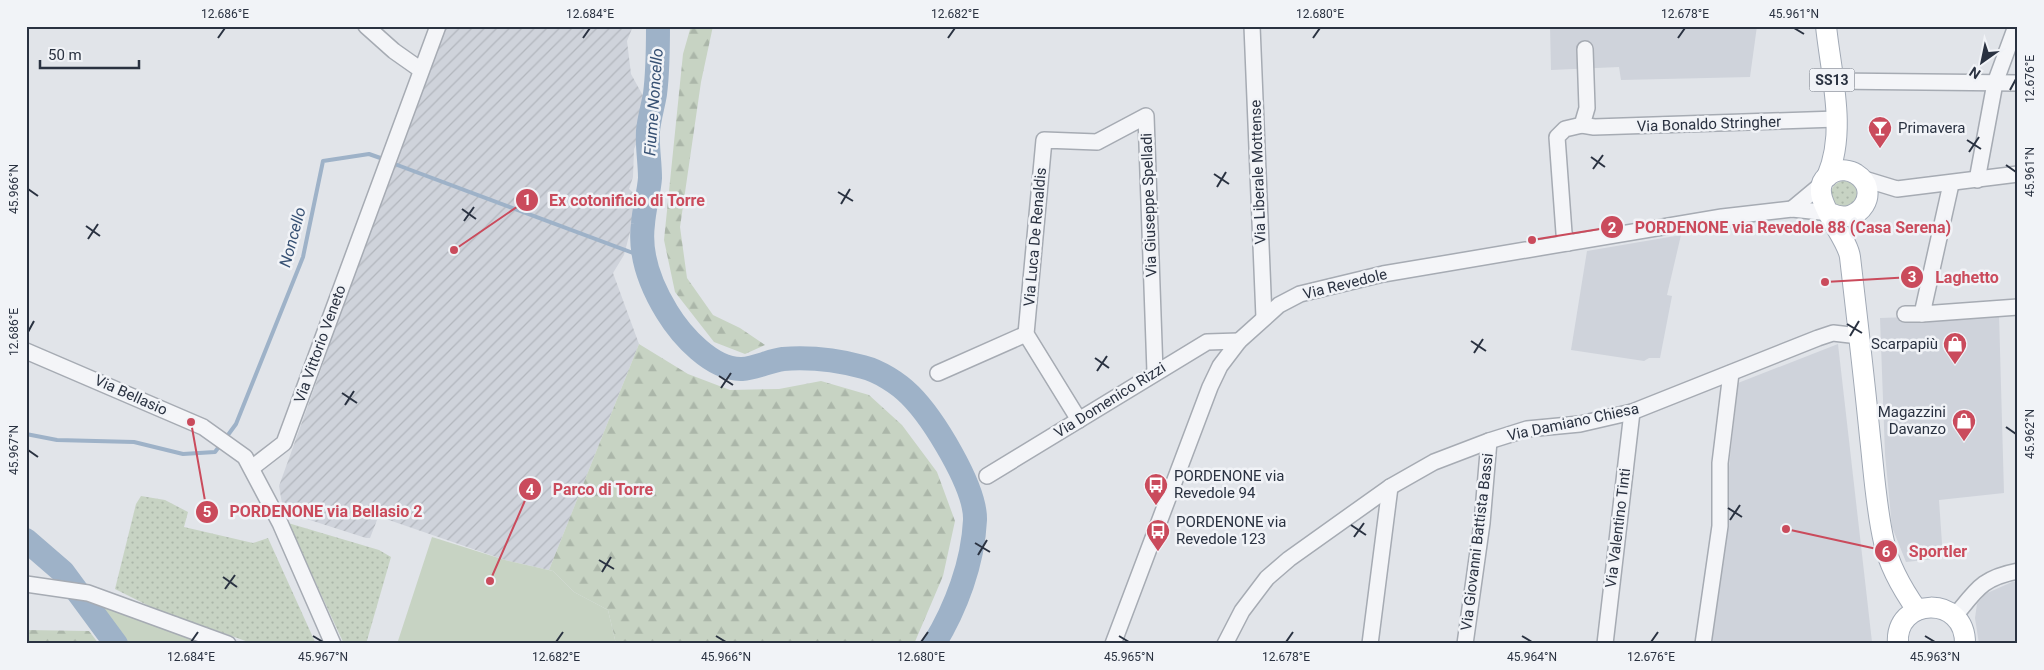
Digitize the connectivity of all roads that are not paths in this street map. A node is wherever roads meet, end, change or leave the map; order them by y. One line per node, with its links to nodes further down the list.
1 (366, 26): 7 (street)
2 (438, 26): 7 (street, Via Vittorio Veneto)
3 (1252, 26): 28 (street, Via Liberale Mottense)
4 (1826, 26): 8 (main road, SS13)
5 (2016, 26): 9 (street)
6 (1585, 49): 11 (street)
7 (421, 70): 39 (street, Via Vittorio Veneto)
8 (1832, 80): 9 (street); 12 (main road, SS13)
9 (1995, 83): 10 (street); 16 (street)
10 (2018, 83)
11 (1582, 125): 12 (street, Via Bonaldo Stringher); 23 (street, Via Bonaldo Stringher)
12 (1837, 127): 15 (main road, SS13); 17 (main road, SS13)
13 (1044, 140): 29 (street, Via Luca De Renaldis); 33 (street, Via Giuseppe Spelladi)
14 (2018, 174): 16 (street)
15 (1858, 175): 17 (main road); 19 (street); 21 (main road, SS13)
16 (1977, 180): 18 (street)
17 (1824, 181): 20 (street); 22 (main road, SS13)
18 (1951, 184): 19 (street); 27 (street)
19 (1897, 190): 21 (street)
20 (1792, 209): 22 (street, Via Revedole); 23 (street, Via Revedole)
21 (1862, 209): 22 (main road); 24 (main road, SS13)
22 (1830, 213): 24 (main road, SS13)
23 (1568, 243): 28 (street, Via Revedole)
24 (1850, 253): 30 (main road, SS13)
25 (2018, 307): 27 (street)
26 (1905, 314): 27 (street)
27 (1922, 314)
28 (1264, 318): 31 (street, Via Revedole)
29 (1026, 334): 34 (street); 37 (street)
30 (1860, 336): 35 (street, Via Damiano Chiesa); 44 (main road, SS13)
31 (1239, 341): 33 (street, Via Domenico Rizzi); 48 (street, Via Revedole)
32 (26, 351): 39 (street, Via Bellasio)
33 (1155, 372): 37 (street, Via Domenico Rizzi)
34 (938, 373)
35 (1731, 373): 36 (street, Via Damiano Chiesa); 53 (street)
36 (1632, 412): 38 (street, Via Damiano Chiesa); 52 (street, Via Valentino Tinti)
37 (1079, 420): 40 (street, Via Domenico Rizzi)
38 (1489, 441): 41 (street, Via Damiano Chiesa); 51 (street, Via Giovanni Battista Bassi)
39 (253, 467): 47 (street)
40 (987, 476)
41 (1390, 487): 49 (street, Via Damiano Chiesa); 50 (street)
42 (2018, 570): 45 (street)
43 (26, 584): 46 (street)
44 (1917, 610): 45 (main road); 54 (main road)
45 (1955, 616): 55 (main road)
46 (228, 644)
47 (333, 644)
48 (1113, 644)
49 (1226, 644)
50 (1370, 644)
51 (1465, 644)
52 (1605, 644)
53 (1703, 644)
54 (1898, 644)
55 (1965, 644)

